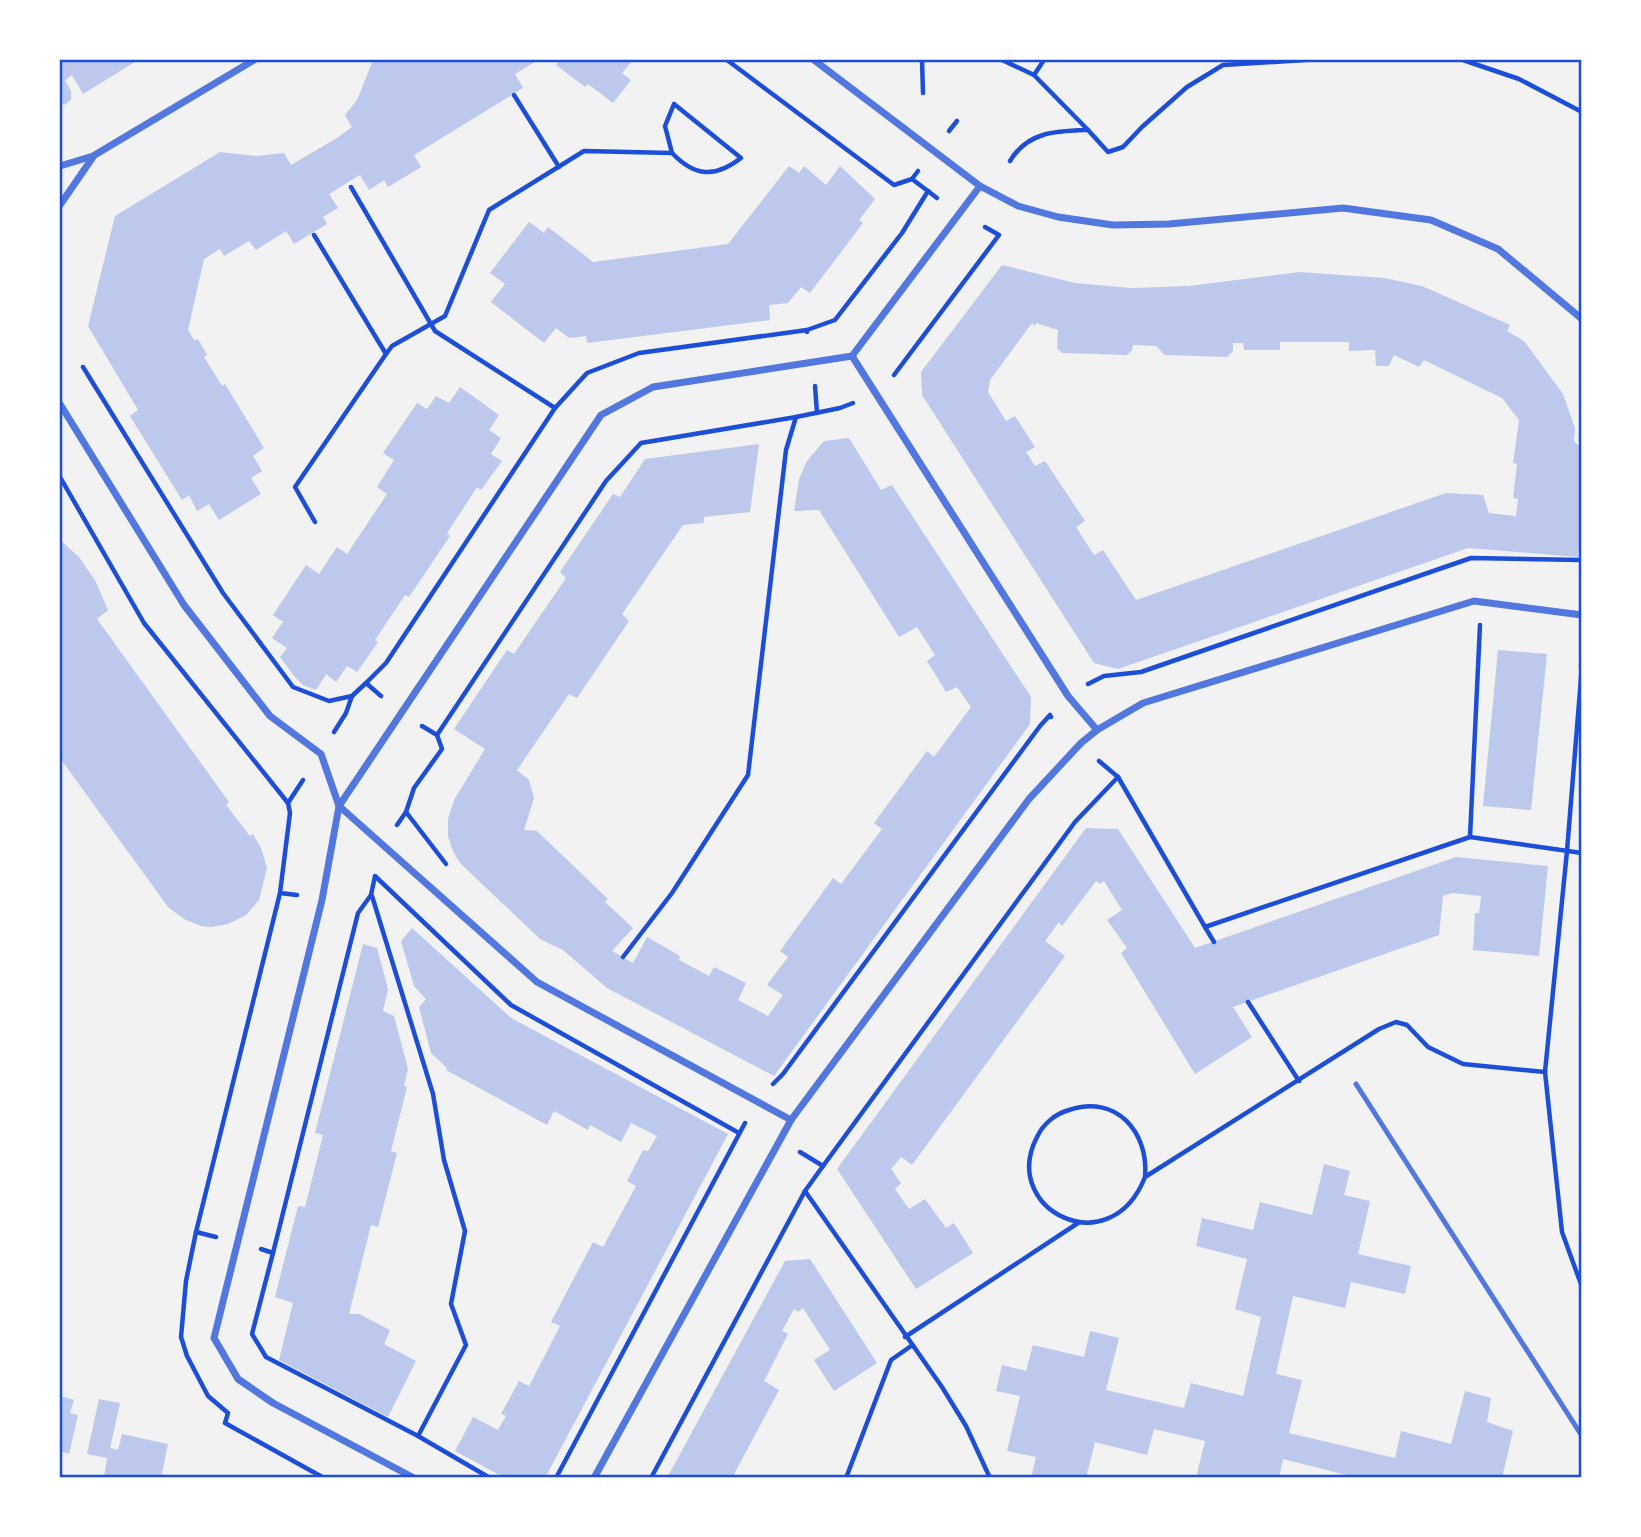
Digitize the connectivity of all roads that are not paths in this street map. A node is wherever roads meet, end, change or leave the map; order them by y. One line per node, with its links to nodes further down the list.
1 (254, 60): 3 (street)
2 (814, 60): 5 (street)
3 (93, 156): 4 (street); 6 (street)
4 (60, 166)
5 (980, 187): 7 (street); 8 (street)
6 (60, 205)
7 (1581, 319)
8 (852, 356): 11 (street); 12 (street)
9 (60, 404): 12 (street)
10 (1581, 615): 11 (street)
11 (1097, 730): 14 (street)
12 (339, 806): 14 (street); 16 (street)
13 (1356, 1084): 15 (lane)
14 (791, 1120): 17 (street)
15 (1581, 1436)
16 (414, 1478)
17 (594, 1478)

